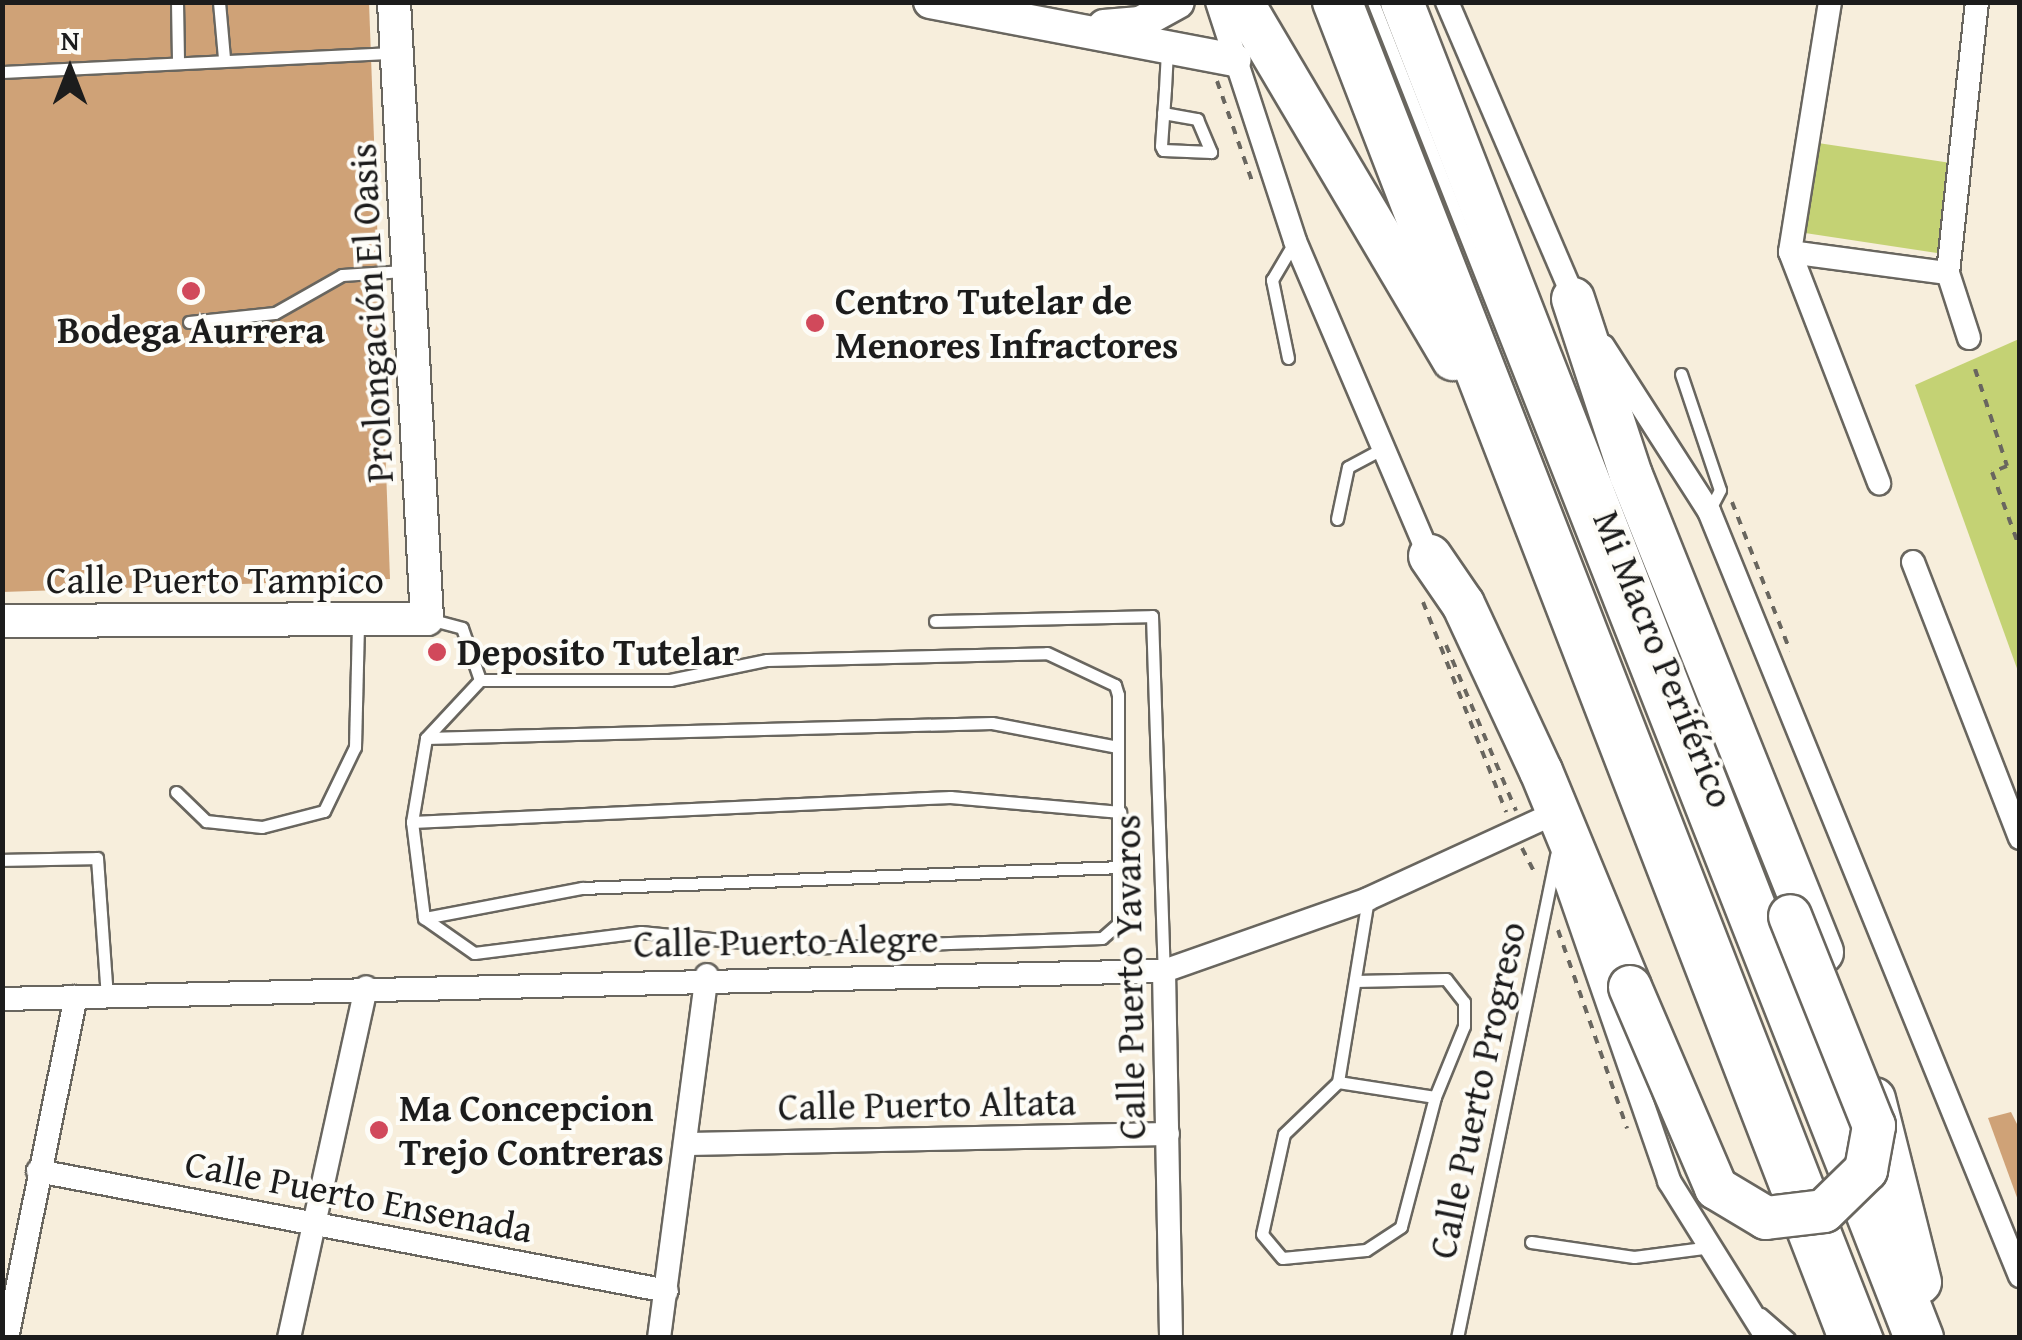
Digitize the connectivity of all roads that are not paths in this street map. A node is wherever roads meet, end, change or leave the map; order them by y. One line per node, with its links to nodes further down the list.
1 (176, 2): 20 (lane)
2 (220, 2): 19 (lane)
3 (394, 2): 17 (street, Prolongación El Oasis)
4 (1178, 2): 15 (street)
5 (1217, 2): 18 (street)
6 (1242, 2): 36 (highway)
7 (1334, 2): 36 (highway)
8 (1357, 2): 87 (lane, Mi Macro Periférico)
9 (1373, 2): 88 (lane, Mi Macro Periférico)
10 (1402, 2): 38 (highway)
11 (1447, 2): 29 (street)
12 (1830, 2): 24 (street)
13 (1978, 2): 27 (street)
14 (951, 4): 15 (street)
15 (1075, 28): 16 (street)
16 (1168, 47): 18 (street); 22 (lane)
17 (397, 52): 19 (lane); 26 (street, Prolongación El Oasis)
18 (1219, 57): 23 (street)
19 (224, 58): 20 (lane)
20 (178, 59): 21 (lane)
21 (2, 72)
22 (1163, 113): 22 (lane)
23 (1294, 241): 32 (lane); 34 (street)
24 (1790, 252): 25 (street); 28 (street)
25 (1832, 258): 27 (street); 28 (street)
26 (409, 270): 30 (lane); 44 (street, Prolongación El Oasis)
27 (1948, 273): 31 (street)
28 (1807, 295): 37 (street)
29 (1573, 298): 35 (highway); 39 (street)
30 (190, 322)
31 (1969, 338)
32 (1288, 358)
33 (1681, 374): 39 (lane)
34 (1387, 446): 40 (lane); 43 (street)
35 (1631, 475): 42 (highway); 89 (highway)
36 (1517, 476): 86 (highway)
37 (1879, 482)
38 (1590, 493): 42 (highway); 89 (highway)
39 (1708, 512): 76 (street)
40 (1338, 519)
41 (1913, 562): 55 (street)
42 (1651, 579): 43 (highway, bridge)
43 (1425, 582): 54 (street)
44 (427, 618): 45 (street, Calle Puerto Tampico); 48 (lane)
45 (358, 620): 46 (street, Calle Puerto Tampico); 51 (lane)
46 (2, 621)
47 (935, 621): 61 (lane, Calle Puerto Yavaros)
48 (480, 680): 49 (lane); 50 (lane)
49 (426, 738): 50 (lane); 53 (lane)
50 (1118, 747): 52 (lane)
51 (176, 792)
52 (1120, 812): 53 (lane); 58 (lane)
53 (412, 822): 60 (lane)
54 (1527, 829): 56 (street); 59 (street, Calle Puerto Alegre)
55 (2020, 838)
56 (1556, 855): 75 (street); 83 (lane, Calle Puerto Progreso)
57 (2, 860): 66 (lane)
58 (1120, 867): 60 (lane); 60 (lane)
59 (1368, 900): 61 (street, Calle Puerto Alegre); 63 (lane)
60 (424, 918)
61 (1164, 971): 62 (street, Calle Puerto Alegre); 70 (street, Calle Puerto Yavaros)
62 (706, 975): 64 (street, Calle Puerto Alegre); 71 (street)
63 (1355, 981): 68 (lane); 69 (lane)
64 (366, 987): 66 (street, Calle Puerto Alegre); 73 (street)
65 (76, 996): 66 (street, Calle Puerto Alegre); 67 (street, Calle Puerto Alegre); 72 (street)
66 (107, 996)
67 (2, 999)
68 (1338, 1082): 69 (lane); 69 (lane)
69 (1435, 1097)
70 (1168, 1134): 71 (street, Calle Puerto Altata); 82 (street, Calle Puerto Yavaros)
71 (688, 1144): 77 (street)
72 (38, 1171): 73 (street, Calle Puerto Ensenada); 79 (street)
73 (314, 1222): 77 (street, Calle Puerto Ensenada); 80 (street)
74 (1530, 1242): 75 (lane)
75 (1703, 1248): 78 (street)
76 (2020, 1276)
77 (668, 1292): 81 (street)
78 (1739, 1296): 84 (street); 85 (lane)
79 (8, 1338)
80 (289, 1338)
81 (659, 1338)
82 (1172, 1338)
83 (1457, 1338)
84 (1767, 1338)
85 (1790, 1338)
86 (1850, 1338)
87 (1877, 1338)
88 (1899, 1338)
89 (1924, 1338)

